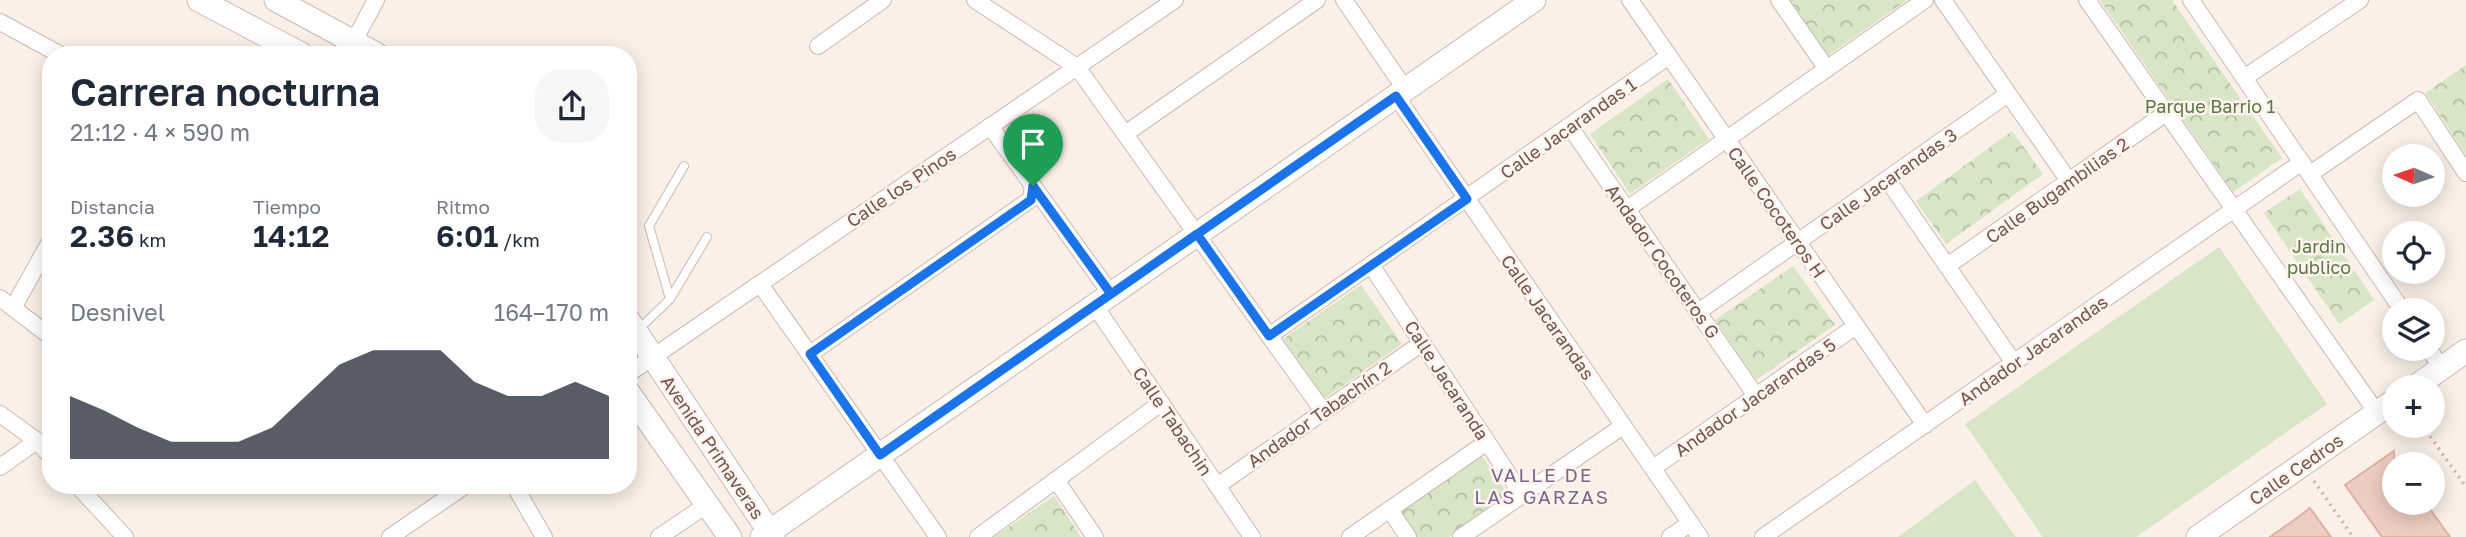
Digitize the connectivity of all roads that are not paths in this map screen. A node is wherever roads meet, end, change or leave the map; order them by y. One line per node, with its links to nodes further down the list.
1 (200, 0): 19 (street)
2 (276, 0): 20 (street)
3 (376, 0): 21 (street)
4 (883, 0): 22 (street)
5 (975, 0): 24 (street)
6 (1174, 0): 24 (street, Calle los Pinos)
7 (1317, 0): 32 (street)
8 (1345, 0): 27 (street, Calle Jacarandas)
9 (1534, 0): 27 (street)
10 (1630, 0): 23 (street, Calle Cocoteros H)
11 (1779, 0): 25 (street)
12 (1925, 0): 25 (street)
13 (1943, 0): 28 (street)
14 (2087, 0): 29 (street)
15 (2191, 0): 26 (street)
16 (2352, 2): 26 (street)
17 (0, 22): 18 (street)
18 (44, 46)
19 (286, 46)
20 (347, 46)
21 (351, 46)
22 (818, 46)
23 (1669, 56): 31 (street, Calle Jacarandas 1); 33 (street, Calle Cocoteros H)
24 (1077, 66): 30 (street, Calle los Pinos); 32 (street)
25 (1827, 69): 33 (street)
26 (2244, 78): 35 (street)
27 (1401, 93): 40 (street, Calle Jacarandas); 43 (street)
28 (2008, 94): 37 (street, Calle Jacarandas 3); 38 (street)
29 (2166, 113): 38 (street, Calle Bugambilias 2); 42 (street)
30 (990, 127): 39 (street, Calle Tabachin); 49 (street, Calle los Pinos)
31 (1570, 127): 40 (street, Calle Jacarandas 1); 41 (street, Andador Cocoteros G)
32 (1125, 134): 43 (street)
33 (1727, 139): 41 (street); 45 (street, Calle Cocoteros H)
34 (684, 166): 51 (lane)
35 (2306, 168): 36 (street, Andador Jacarandas); 42 (street, Andador Jacarandas); 50 (street)
36 (2466, 173)
37 (1887, 180): 45 (street, Calle Jacarandas 3); 48 (street)
38 (2068, 181): 48 (street, Calle Bugambilias 2)
39 (1033, 186): 52 (street, Calle Tabachin); 62 (street)
40 (1467, 199): 47 (street); 77 (street, Calle Jacarandas)
41 (1627, 209): 54 (street, Andador Cocoteros G)
42 (2234, 209): 65 (street, Andador Jacarandas); 71 (street)
43 (1197, 234): 52 (street); 59 (street)
44 (707, 236): 51 (lane)
45 (1798, 242): 54 (street, Calle Jacarandas 3); 56 (street, Calle Cocoteros H)
46 (42, 253): 53 (street)
47 (1371, 265): 59 (street); 60 (street, Calle Jacaranda)
48 (1947, 266): 65 (street)
49 (760, 284): 62 (street); 63 (street, Calle los Pinos)
50 (2394, 298)
51 (670, 299): 55 (lane)
52 (1103, 300): 70 (street, Calle Tabachin); 81 (street)
53 (7, 303): 57 (street)
54 (1698, 312): 69 (street, Andador Cocoteros G)
55 (637, 322)
56 (1856, 326): 69 (street, Andador Jacarandas 5); 76 (street, Calle Cocoteros H)
57 (42, 330)
58 (637, 333): 63 (street, Avenida Primaveras)
59 (1269, 336): 74 (street)
60 (1422, 342): 74 (street, Andador Tabachín 2); 79 (street, Calle Jacaranda)
61 (2466, 351): 67 (street)
62 (810, 354): 81 (street)
63 (653, 357): 66 (street, Calle los Pinos); 93 (street, Avenida Primaveras)
64 (2437, 361): 67 (street)
65 (2014, 363): 76 (street, Andador Jacarandas)
66 (637, 368)
67 (2442, 368): 68 (street)
68 (2432, 375)
69 (1756, 396): 83 (street, Andador Jacarandas 5)
70 (1161, 403): 84 (street); 85 (street, Calle Tabachin)
71 (2382, 403)
72 (637, 405): 90 (street, Avenida Primaveras)
73 (2382, 409): 94 (street, Calle Cedros)
74 (1323, 411): 85 (street, Andador Tabachín 2)
75 (0, 414): 78 (street)
76 (1925, 425): 109 (street, Andador Jacarandas)
77 (1623, 426): 83 (street, Calle Jacarandas); 89 (street)
78 (37, 441): 80 (street); 82 (street)
79 (1487, 442): 89 (street, Calle Jacaranda); 91 (street)
80 (42, 447)
81 (880, 455): 93 (street); 100 (street)
82 (0, 467)
83 (1653, 468): 92 (street, Calle Jacarandas)
84 (1056, 480): 101 (street); 102 (street)
85 (1217, 486): 103 (street, Calle Tabachin)
86 (85, 494): 96 (street)
87 (453, 494): 97 (street)
88 (519, 494): 95 (street)
89 (1522, 495): 106 (street)
90 (708, 504): 98 (street); 99 (street, Avenida Primaveras)
91 (1390, 510): 104 (street); 105 (street)
92 (1690, 523): 107 (street); 108 (street, Calle Jacarandas)
93 (769, 535)
94 (2205, 535)
95 (541, 536)
96 (125, 537)
97 (390, 537)
98 (659, 537)
99 (730, 537)
100 (938, 537)
101 (978, 537)
102 (1095, 537)
103 (1252, 537)
104 (1350, 537)
105 (1408, 537)
106 (1461, 537)
107 (1670, 537)
108 (1700, 537)
109 (1763, 537)

